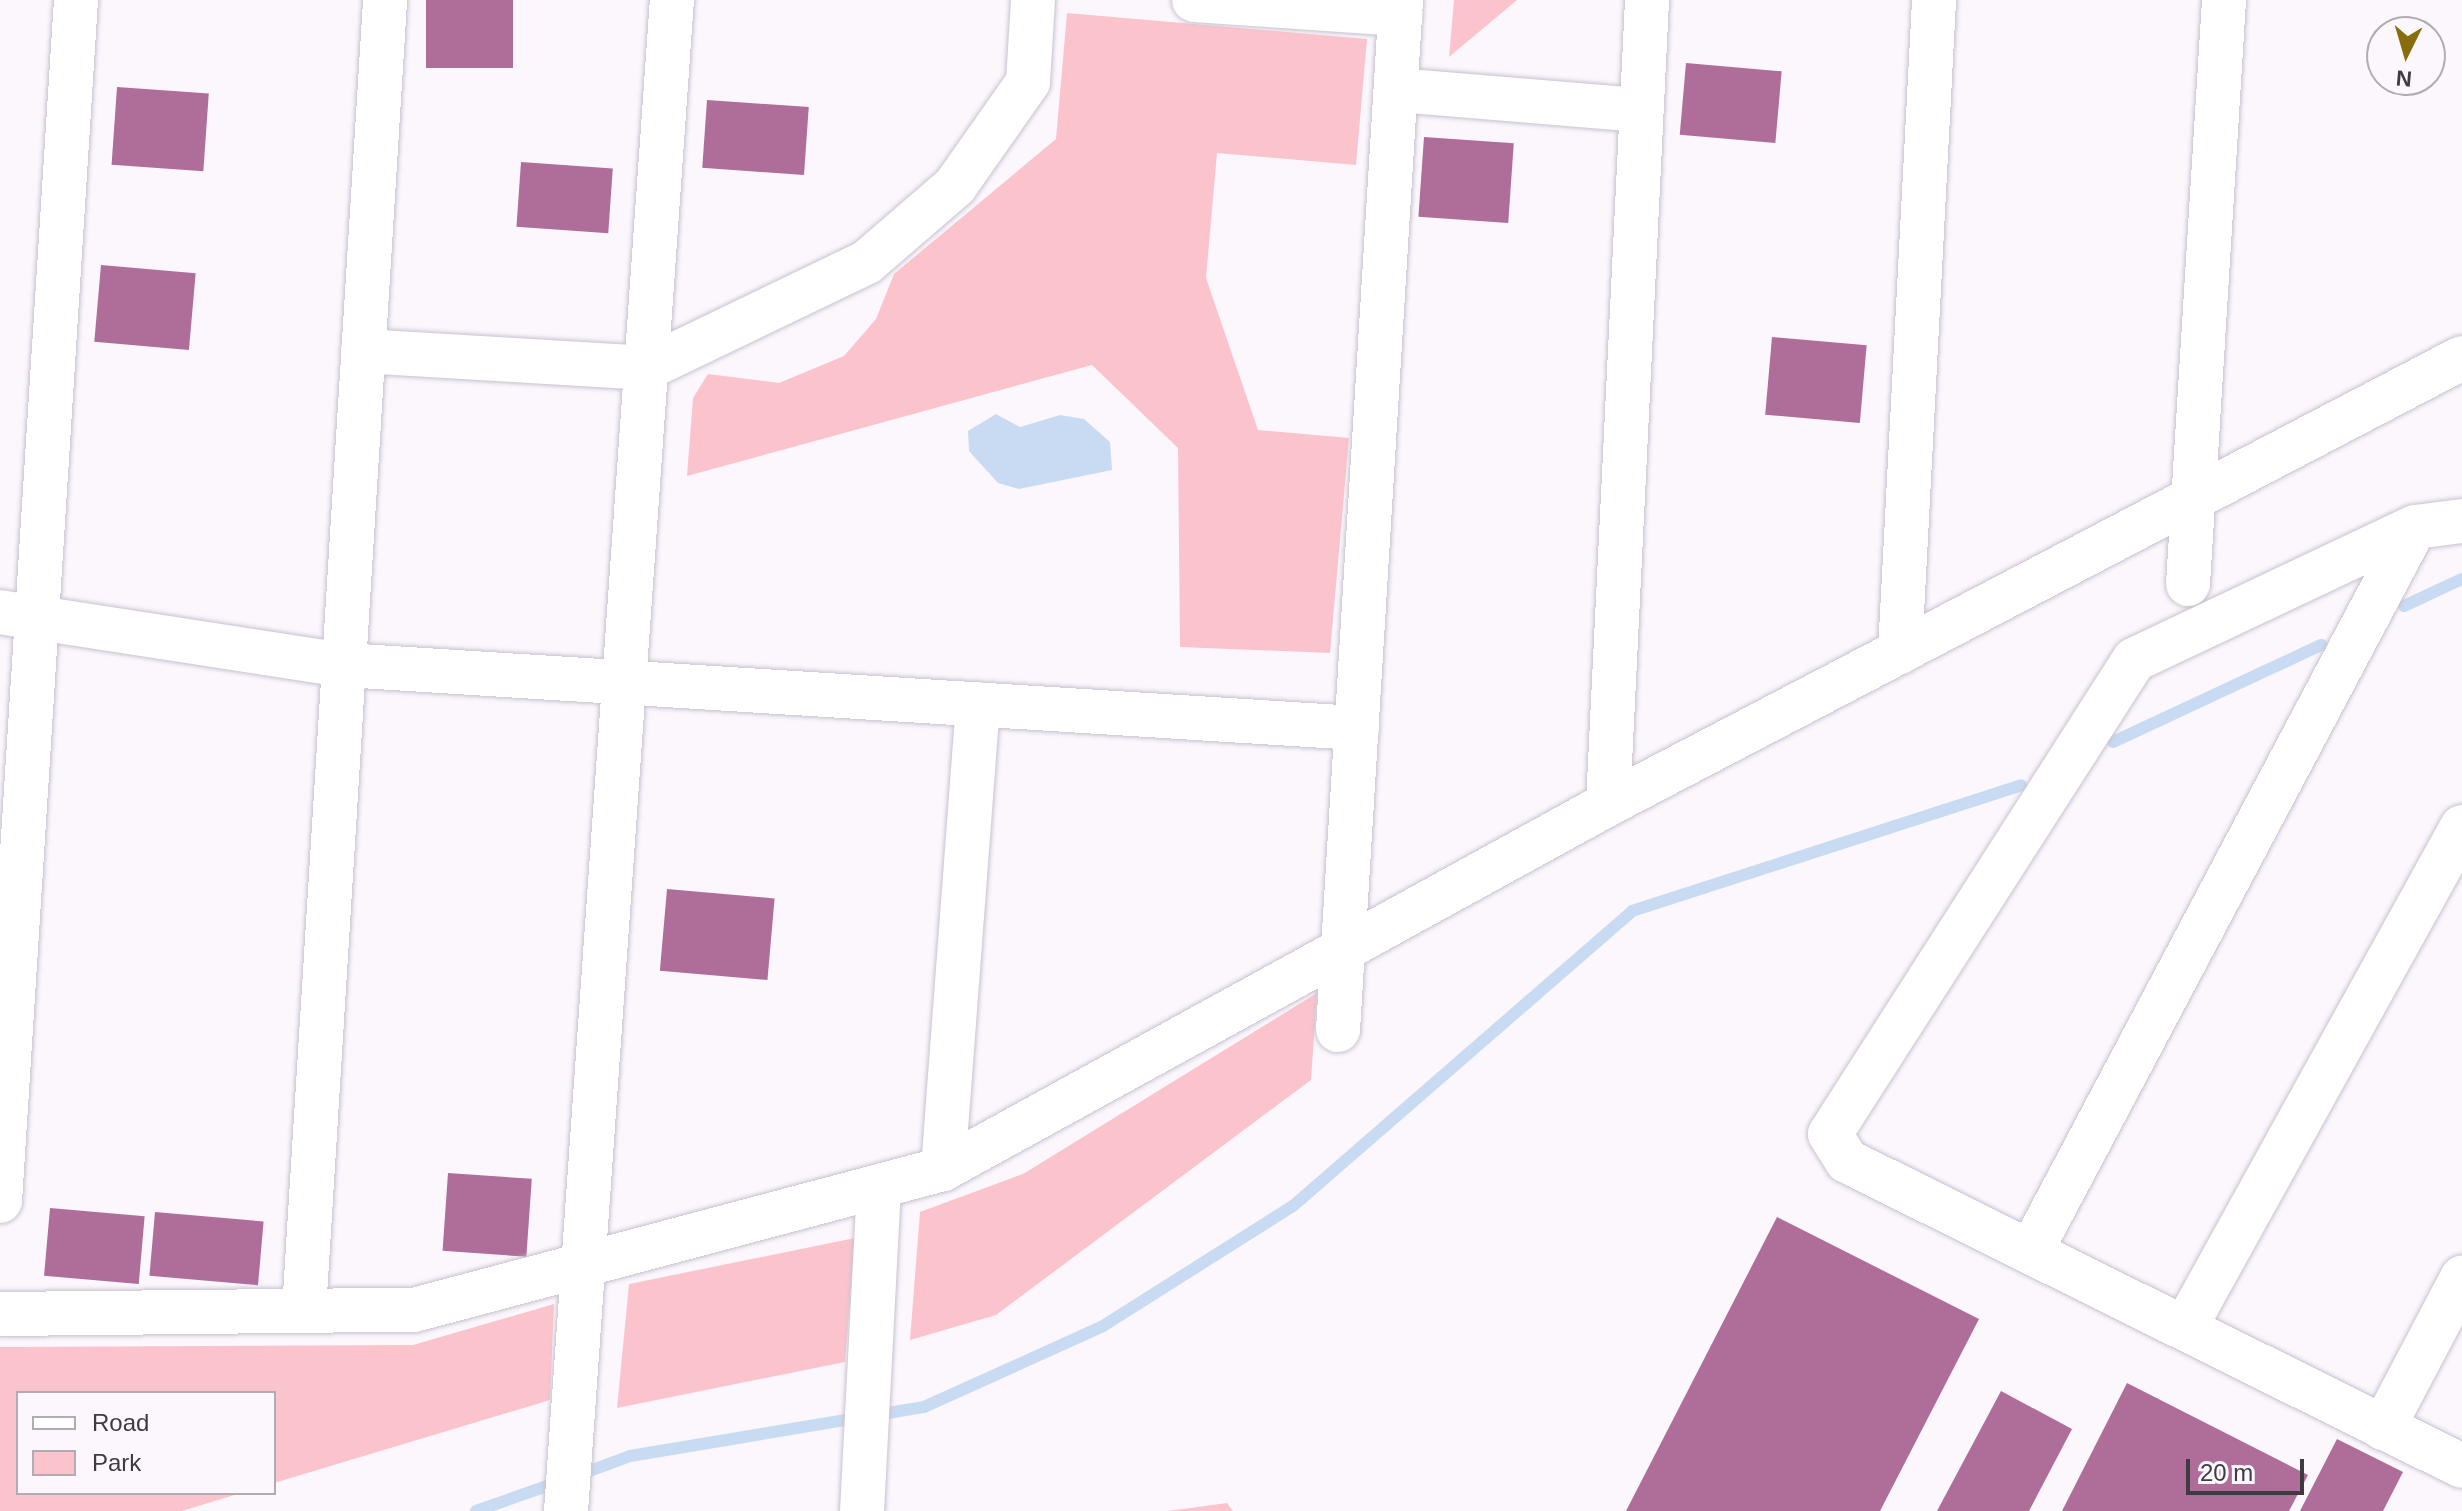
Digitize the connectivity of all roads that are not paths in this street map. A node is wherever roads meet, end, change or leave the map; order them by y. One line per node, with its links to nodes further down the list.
1 (76, 0): 19 (street)
2 (385, 0): 12 (street)
3 (672, 0): 14 (street)
4 (1033, 0): 14 (street)
5 (1194, 0): 9 (street)
6 (1647, 0): 11 (street)
7 (1934, 0): 20 (street)
8 (2224, 0): 15 (street)
9 (1401, 7): 10 (street)
10 (1396, 90): 11 (street); 24 (street)
11 (1640, 110): 25 (street)
12 (363, 351): 14 (street); 21 (street)
13 (2462, 358): 15 (street)
14 (647, 368): 22 (street)
15 (2191, 500): 18 (street); 20 (street)
16 (2462, 521): 17 (street)
17 (2415, 527): 32 (street); 32 (street)
18 (2188, 584)
19 (18, 616): 21 (street); 31 (street)
20 (1900, 652): 25 (street)
21 (344, 665): 22 (street); 35 (street)
22 (626, 682): 23 (street); 33 (street)
23 (978, 704): 24 (street); 29 (street)
24 (1357, 728): 27 (street)
25 (1608, 804): 27 (street)
26 (2462, 827): 37 (street)
27 (1343, 952): 28 (street); 29 (street)
28 (1338, 1030)
29 (943, 1169): 30 (street)
30 (879, 1187): 33 (street); 41 (street)
31 (0, 1201)
32 (2032, 1249): 37 (street)
33 (587, 1268): 35 (street); 40 (street)
34 (2462, 1278): 38 (street)
35 (304, 1311): 36 (street)
36 (0, 1314)
37 (2187, 1324): 38 (street)
38 (2383, 1428): 39 (street)
39 (2462, 1466)
40 (566, 1511)
41 (862, 1511)

